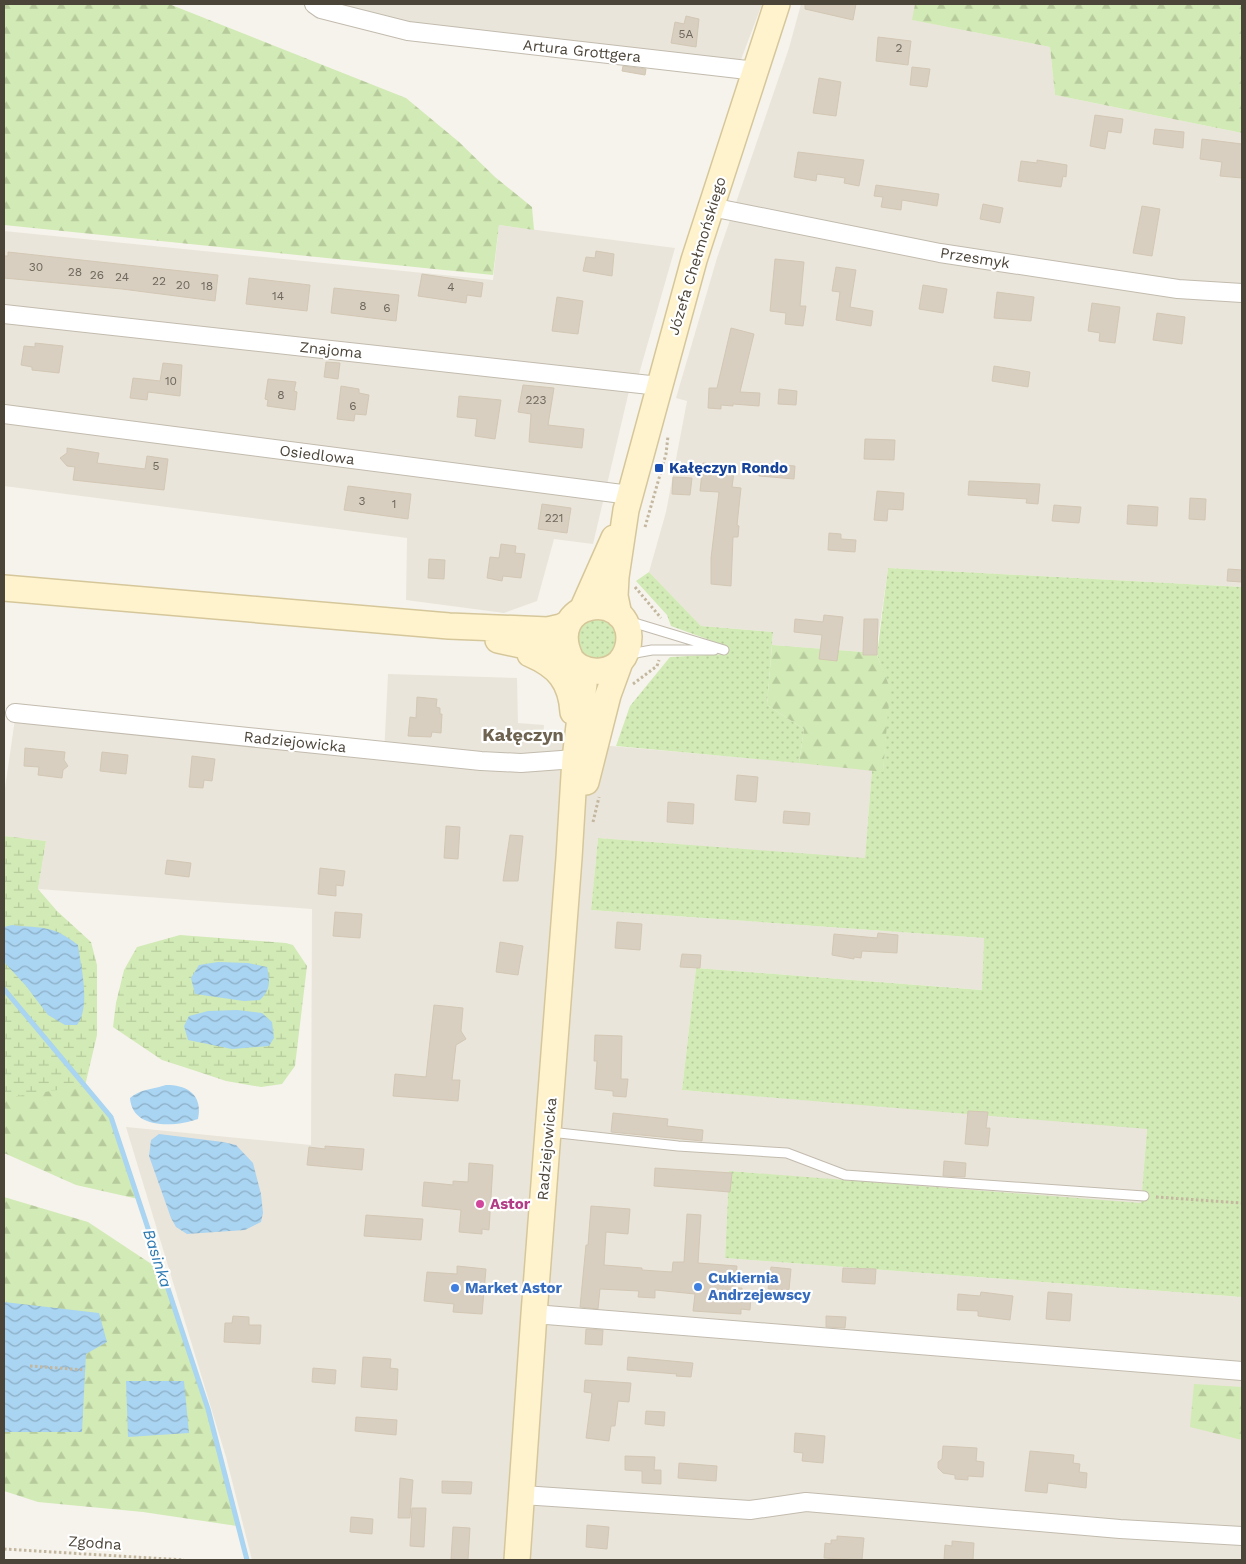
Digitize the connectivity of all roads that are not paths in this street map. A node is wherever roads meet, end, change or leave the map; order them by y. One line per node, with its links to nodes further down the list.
1 (314, 4): 3 (street, Artura Grottgera)
2 (776, 4): 3 (main road, Józefa Chełmońskiego)
3 (756, 71): 4 (main road, Józefa Chełmońskiego)
4 (711, 207): 5 (street, Przesmyk); 7 (main road, Józefa Chełmońskiego)
5 (1242, 293)
6 (4, 314): 7 (street, Znajoma)
7 (659, 386): 9 (main road, Józefa Chełmońskiego)
8 (4, 414): 9 (street, Osiedlowa)
9 (628, 502): 11 (main road, Józefa Chełmońskiego); 12 (main road, Józefa Chełmońskiego)
10 (4, 588): 13 (main road)
11 (575, 617): 12 (main road); 13 (main road); 16 (main road)
12 (621, 617): 15 (main road); 15 (lane)
13 (450, 626): 14 (main road)
14 (495, 639): 16 (main road); 18 (main road)
15 (622, 658): 16 (main road); 19 (main road, Radziejowicka)
16 (575, 662): 18 (main road, Radziejowicka)
17 (15, 714): 18 (street, Radziejowicka)
18 (575, 759): 19 (main road, Radziejowicka)
19 (569, 858): 20 (main road, Radziejowicka)
20 (548, 1132): 21 (lane); 22 (main road, Radziejowicka)
21 (1144, 1196)
22 (534, 1314): 23 (street); 24 (main road, Radziejowicka)
23 (1242, 1371)
24 (522, 1495): 25 (street); 26 (main road, Radziejowicka)
25 (1242, 1536)
26 (517, 1560)

